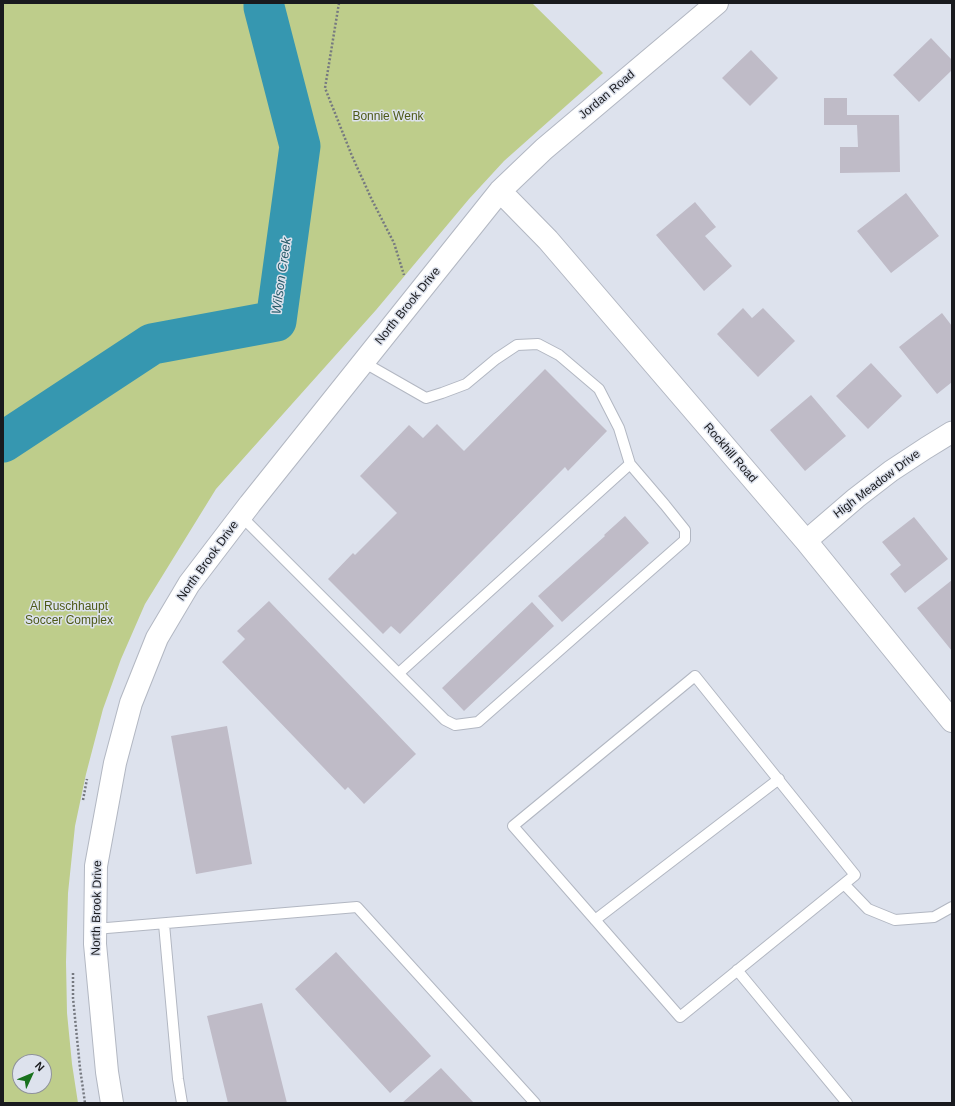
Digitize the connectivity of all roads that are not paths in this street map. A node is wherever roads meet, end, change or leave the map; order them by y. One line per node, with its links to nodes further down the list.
1 (717, 3): 2 (street, Jordan Road)
2 (500, 191): 3 (street, North Brook Drive); 7 (street, Rockhill Road)
3 (364, 362): 5 (lane); 6 (street, North Brook Drive)
4 (952, 432): 7 (street, High Meadow Drive)
5 (630, 464): 8 (lane); 8 (lane)
6 (241, 516): 8 (lane); 15 (street, North Brook Drive)
7 (806, 541): 9 (street, Rockhill Road)
8 (399, 673)
9 (952, 721)
10 (779, 779): 11 (lane); 13 (lane); 13 (lane)
11 (844, 884): 12 (lane); 16 (lane)
12 (952, 906)
13 (595, 920): 16 (lane)
14 (164, 924): 15 (lane); 18 (lane); 19 (lane)
15 (95, 929): 17 (street, North Brook Drive)
16 (737, 970): 20 (lane)
17 (112, 1103)
18 (182, 1103)
19 (534, 1103)
20 (847, 1103)

